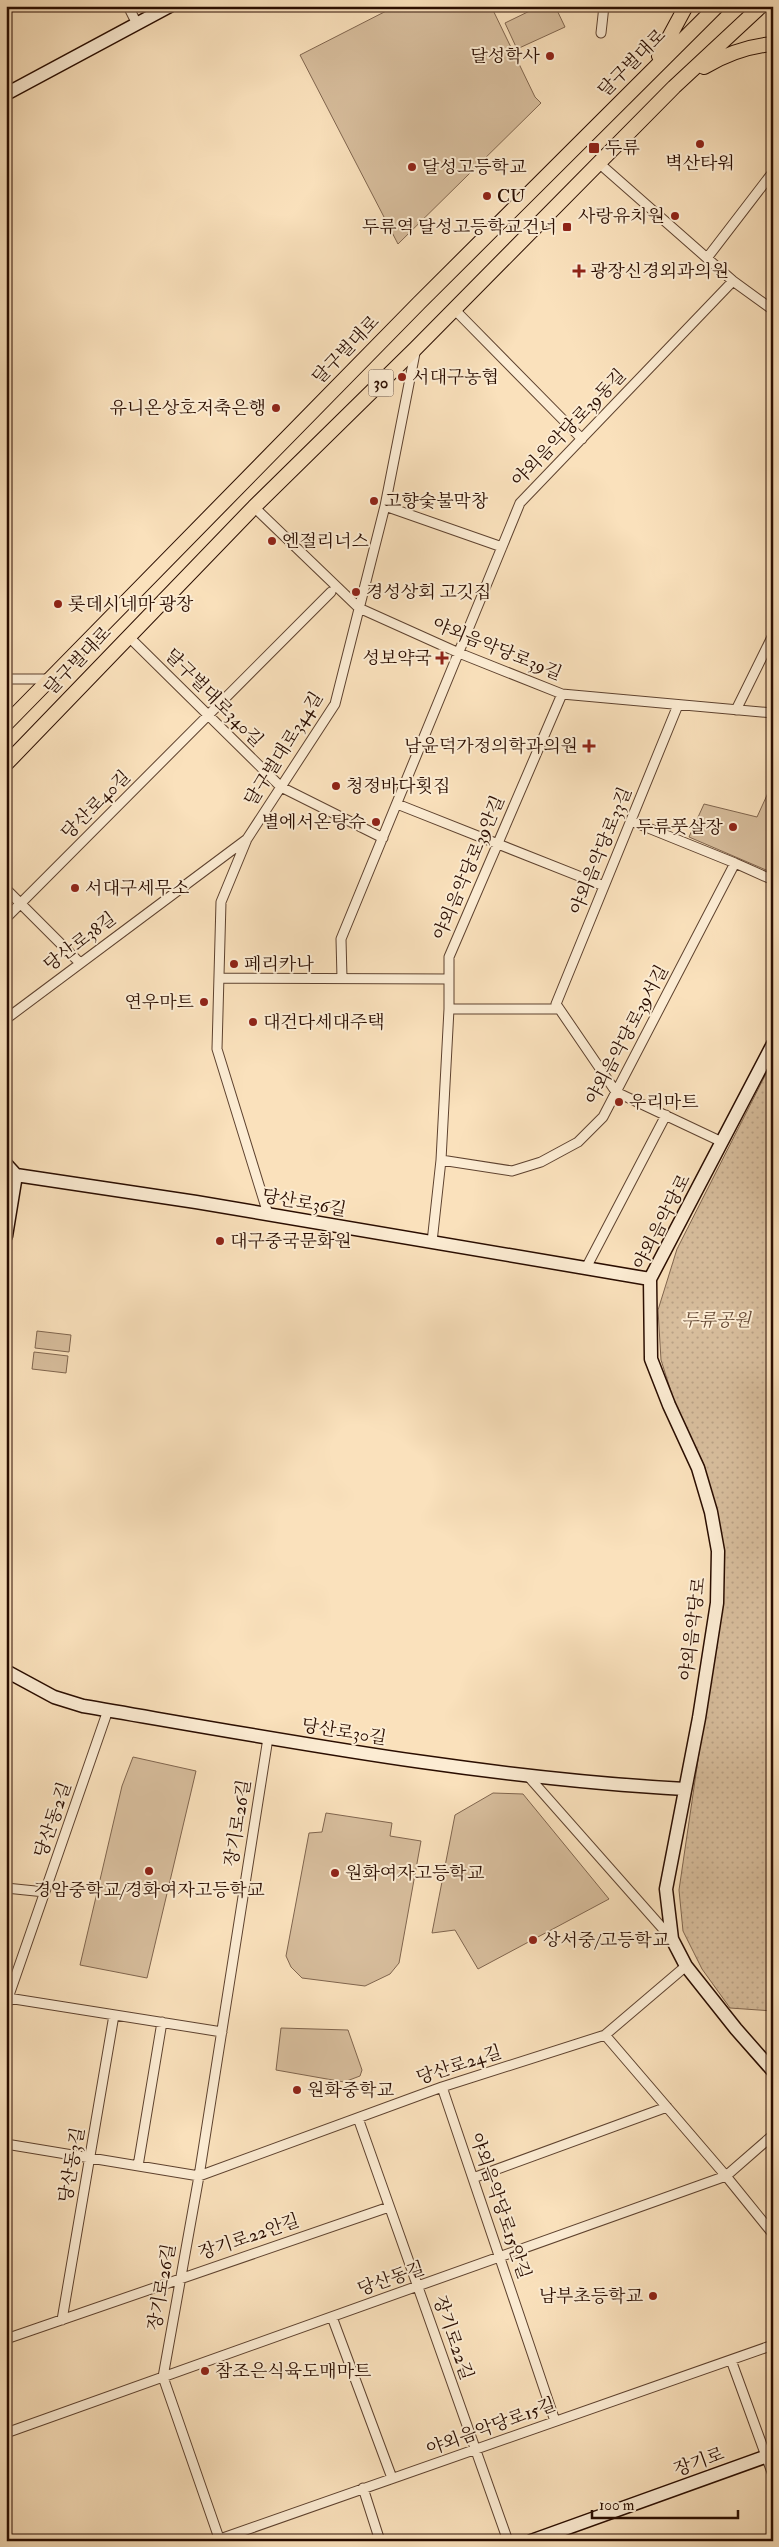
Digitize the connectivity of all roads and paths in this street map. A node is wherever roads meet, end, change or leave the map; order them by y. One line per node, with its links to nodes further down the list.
1 (128, 6): 7 (street)
2 (170, 6): 7 (main road)
3 (604, 6): 8 (street)
4 (686, 6): 10 (main road)
5 (717, 6): 10 (main road, 달구벌대로 / 30)
6 (761, 6): 11 (main road, 달구벌대로 / 30)
7 (137, 24): 12 (main road)
8 (601, 34)
9 (773, 44): 11 (main road)
10 (653, 68): 30 (main road, 달구벌대로 / 30)
11 (674, 86): 13 (main road, 달구벌대로 / 30)
12 (6, 94)
13 (600, 164): 15 (street); 17 (main road, 달구벌대로 / 30)
14 (773, 172): 15 (street)
15 (707, 258): 16 (street)
16 (733, 280): 18 (street); 20 (street, 야외음악당로39동길)
17 (454, 310): 19 (main road, 달구벌대로 / 30); 20 (street)
18 (773, 310)
19 (416, 348): 21 (street, 달구벌대로344길); 22 (main road, 달구벌대로 / 30)
20 (582, 439): 23 (street, 야외음악당로39동길)
21 (385, 506): 23 (street); 25 (street, 달구벌대로344길)
22 (254, 507): 25 (street, 야외음악당로39길); 27 (main road, 달구벌대로 / 30)
23 (502, 547): 28 (street, 야외음악당로39동길)
24 (331, 592): 35 (street)
25 (359, 608): 28 (street, 야외음악당로39길); 38 (street, 달구벌대로344길)
26 (773, 635): 33 (street)
27 (128, 636): 35 (street, 달구벌대로340길); 37 (main road, 달구벌대로 / 30)
28 (459, 653): 31 (street, 야외음악당로39길); 39 (street)
29 (6, 679): 30 (street)
30 (50, 679): 36 (main road, 달구벌대로 / 30)
31 (562, 694): 32 (street, 야외음악당로39길); 43 (street, 야외음악당로39안길)
32 (678, 704): 33 (street, 야외음악당로39길); 40 (street, 야외음악당로33길)
33 (736, 710): 34 (street, 야외음악당로39길)
34 (773, 713)
35 (208, 715): 38 (street, 달구벌대로340길); 48 (street, 당산로40길)
36 (6, 724)
37 (6, 764)
38 (281, 787): 41 (street, 달구벌대로340길); 42 (street, 달구벌대로344길)
39 (397, 804): 41 (street); 43 (street)
40 (631, 821): 44 (street); 46 (street, 야외음악당로33길)
41 (383, 838): 52 (street)
42 (247, 839): 50 (street, 당산로38길); 51 (street, 달구벌대로344길)
43 (498, 844): 46 (street); 53 (street, 야외음악당로39안길)
44 (735, 862): 45 (street); 58 (street, 야외음악당로39서길)
45 (773, 880)
46 (604, 886): 55 (street, 야외음악당로33길)
47 (6, 889): 48 (street)
48 (21, 903): 49 (street, 당산로40길); 50 (street)
49 (6, 918)
50 (79, 962): 56 (street, 당산로38길)
51 (219, 978): 52 (street); 64 (street, 달구벌대로344길)
52 (342, 978): 53 (street)
53 (449, 979): 54 (street, 야외음악당로39안길)
54 (449, 1009): 55 (street); 61 (street, 야외음악당로39안길)
55 (559, 1009): 58 (street)
56 (6, 1019)
57 (773, 1044): 60 (main road, 야외음악당로)
58 (616, 1092): 59 (street); 61 (street, 야외음악당로39서길)
59 (666, 1115): 60 (street); 67 (street)
60 (722, 1142): 68 (main road, 야외음악당로)
61 (442, 1160): 66 (street, 야외음악당로39안길)
62 (6, 1164): 63 (main road)
63 (16, 1175): 64 (main road, 당산로36길); 65 (main road)
64 (268, 1214): 66 (main road, 당산로36길)
65 (6, 1236)
66 (432, 1242): 67 (main road, 당산로36길)
67 (586, 1268): 68 (main road, 당산로36길)
68 (650, 1279): 73 (main road, 야외음악당로)
69 (6, 1671): 70 (main road, 당산로30길)
70 (108, 1710): 71 (main road, 당산로30길); 75 (street, 당산동2길)
71 (268, 1738): 72 (main road, 당산로30길); 82 (street, 장기로26길)
72 (528, 1776): 73 (main road, 당산로30길); 76 (street)
73 (685, 1789): 76 (main road, 야외음악당로)
74 (6, 1888): 75 (street)
75 (45, 1892): 78 (street, 당산동2길)
76 (672, 1940): 77 (main road, 야외음악당로)
77 (686, 1966): 83 (street, 당산로24길); 84 (main road, 야외음악당로)
78 (8, 1998): 79 (street, 당산동2길); 80 (street)
79 (6, 2009)
80 (114, 2015): 81 (street); 90 (street, 당산동3길)
81 (162, 2022): 82 (street); 91 (street)
82 (222, 2032): 92 (street, 장기로26길)
83 (605, 2036): 85 (street, 당산로24길); 86 (street)
84 (773, 2071)
85 (442, 2087): 87 (street, 당산로24길); 94 (street, 야외음악당로15안길)
86 (667, 2107): 93 (street); 94 (street)
87 (358, 2118): 92 (street, 당산로24길); 95 (street, 장기로22길)
88 (773, 2135): 93 (street, 당산동길)
89 (6, 2144): 90 (street, 당산로24길)
90 (90, 2159): 91 (street, 당산로24길); 101 (street, 당산동3길)
91 (138, 2166): 92 (street, 당산로24길)
92 (199, 2176): 98 (street, 장기로26길)
93 (726, 2176): 96 (street); 97 (street, 당산동길)
94 (473, 2178): 97 (street, 야외음악당로15안길)
95 (389, 2206): 98 (street, 장기로22안길); 99 (street, 장기로22길)
96 (773, 2234)
97 (500, 2257): 99 (street, 당산동길); 106 (street, 야외음악당로15안길)
98 (180, 2278): 101 (street, 장기로22안길); 105 (street, 장기로26길)
99 (418, 2288): 100 (street, 당산동길); 108 (street, 장기로22길)
100 (332, 2316): 105 (street, 당산동길); 111 (street)
101 (62, 2320): 102 (street, 장기로22안길)
102 (6, 2339)
103 (773, 2345): 104 (street, 야외음악당로15길)
104 (731, 2360): 106 (street, 야외음악당로15길); 109 (street)
105 (163, 2377): 107 (street, 당산동길); 113 (street, 장기로26길)
106 (555, 2421): 108 (street, 야외음악당로15길)
107 (6, 2433)
108 (476, 2451): 111 (street, 야외음악당로15길); 115 (street, 장기로22길)
109 (769, 2455): 110 (street); 116 (main road, 장기로)
110 (773, 2475)
111 (392, 2478): 112 (street, 야외음악당로15길)
112 (363, 2488): 113 (street, 야외음악당로15길); 114 (street)
113 (220, 2540)
114 (380, 2541)
115 (508, 2541)
116 (531, 2541)

